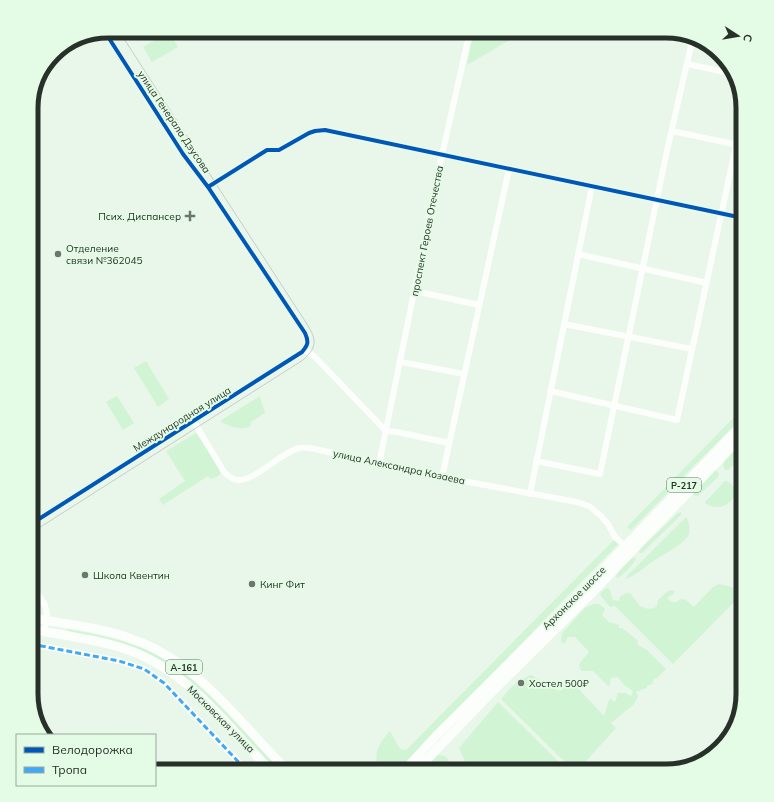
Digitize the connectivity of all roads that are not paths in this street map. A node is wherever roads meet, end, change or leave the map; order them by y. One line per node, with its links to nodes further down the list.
1 (109, 38): 11 (street, улица Генерала Дзусова)
2 (468, 38): 8 (street, проспект Героев Отечества)
3 (691, 43): 4 (street)
4 (687, 64): 5 (street); 6 (street)
5 (726, 72)
6 (672, 131): 7 (street); 12 (street)
7 (736, 144): 13 (street)
8 (442, 155): 9 (street); 11 (street); 18 (street, проспект Героев Отечества)
9 (508, 169): 10 (street); 19 (street)
10 (592, 186): 12 (street); 15 (street)
11 (208, 187): 22 (street, улица Генерала Дзусова)
12 (658, 200): 13 (street); 16 (street)
13 (722, 213): 14 (street); 17 (street)
14 (736, 216)
15 (578, 254): 16 (street); 20 (street)
16 (643, 269): 17 (street); 21 (street)
17 (707, 283): 24 (street)
18 (415, 291): 19 (street); 25 (street, проспект Героев Отечества)
19 (479, 305): 26 (street)
20 (564, 324): 21 (street); 27 (street)
21 (629, 337): 24 (street); 28 (street)
22 (308, 341): 23 (street, Международная улица)
23 (304, 349): 29 (street, Международная улица); 30 (street)
24 (692, 349): 28 (street)
25 (401, 362): 26 (street); 30 (street, проспект Героев Отечества)
26 (464, 374): 33 (street)
27 (550, 390): 28 (street); 34 (street)
28 (615, 407): 34 (street)
29 (193, 420): 35 (street, улица Александра Козаева); 38 (street, Международная улица)
30 (386, 431): 33 (street); 35 (street, проспект Героев Отечества)
31 (736, 432): 39 (highway, Архонское шоссе / Р-217)
32 (736, 442): 39 (highway, Архонское шоссе / Р-217)
33 (450, 443): 36 (street)
34 (536, 461): 37 (street)
35 (379, 464): 36 (street, улица Александра Козаева)
36 (442, 477): 37 (street, улица Александра Козаева)
37 (530, 494): 39 (street, улица Александра Козаева)
38 (38, 520)
39 (628, 549): 49 (highway, Архонское шоссе / Р-217); 50 (highway, Архонское шоссе / Р-217)
40 (38, 594): 42 (street)
41 (38, 619): 42 (highway, Московская улица / А-161)
42 (46, 621): 44 (street); 48 (highway, Московская улица / А-161)
43 (38, 631): 44 (highway, Московская улица / А-161)
44 (44, 632): 47 (highway, Московская улица / А-161)
45 (38, 645): 46 (street)
46 (240, 764)
47 (264, 764)
48 (281, 764)
49 (410, 764)
50 (423, 764)

